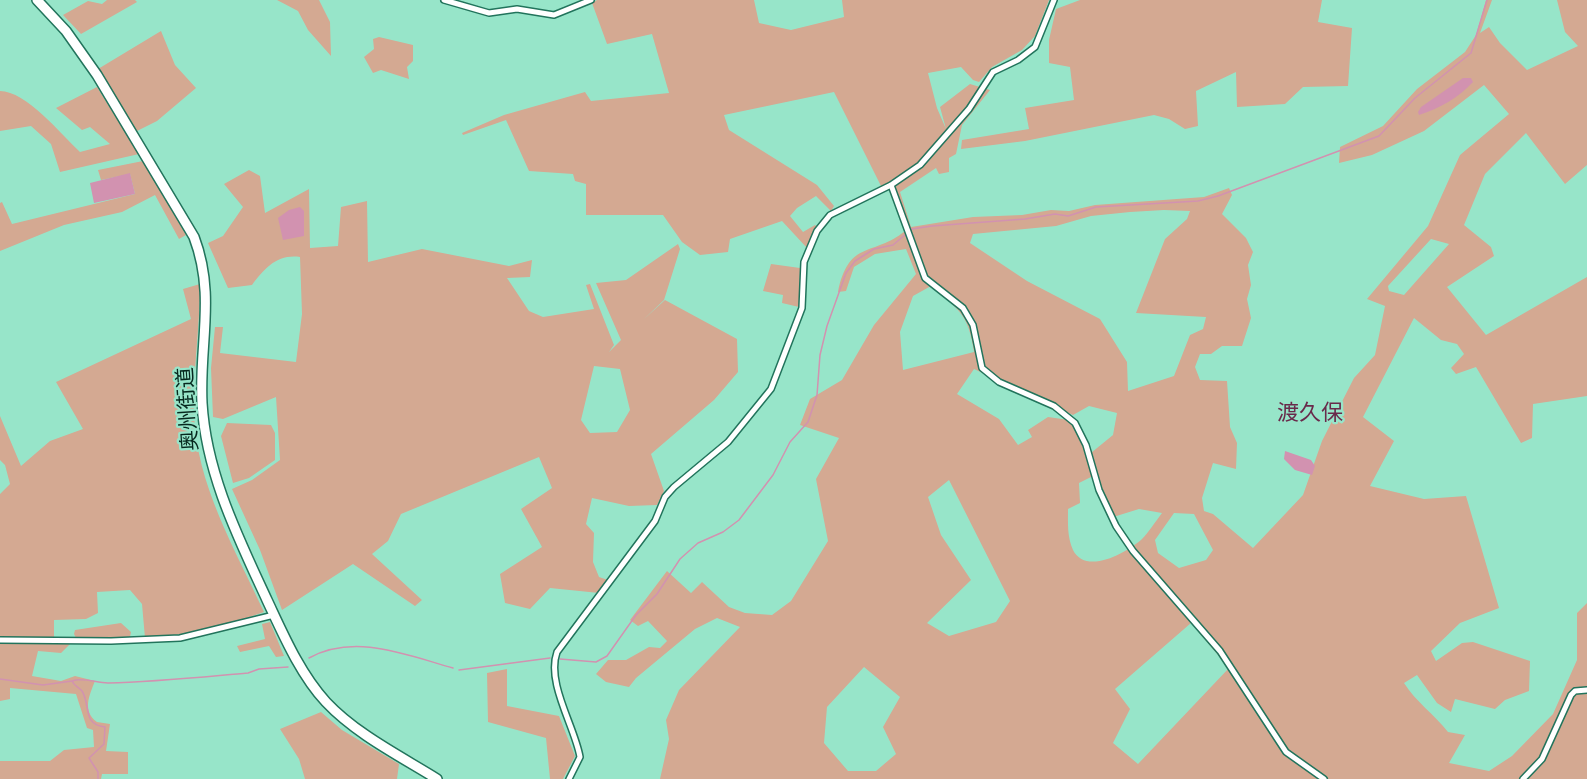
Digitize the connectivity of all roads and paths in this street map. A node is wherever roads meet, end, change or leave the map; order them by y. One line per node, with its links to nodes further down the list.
1 (37, 0): 6 (highway, 奥州街道)
2 (444, 0): 3 (street)
3 (591, 0)
4 (1054, 0): 5 (street)
5 (891, 185): 10 (street); 11 (street)
6 (274, 615): 7 (street); 9 (highway, 奥州街道)
7 (0, 640)
8 (1587, 690): 12 (street)
9 (437, 779)
10 (569, 779)
11 (1324, 779)
12 (1523, 779)

